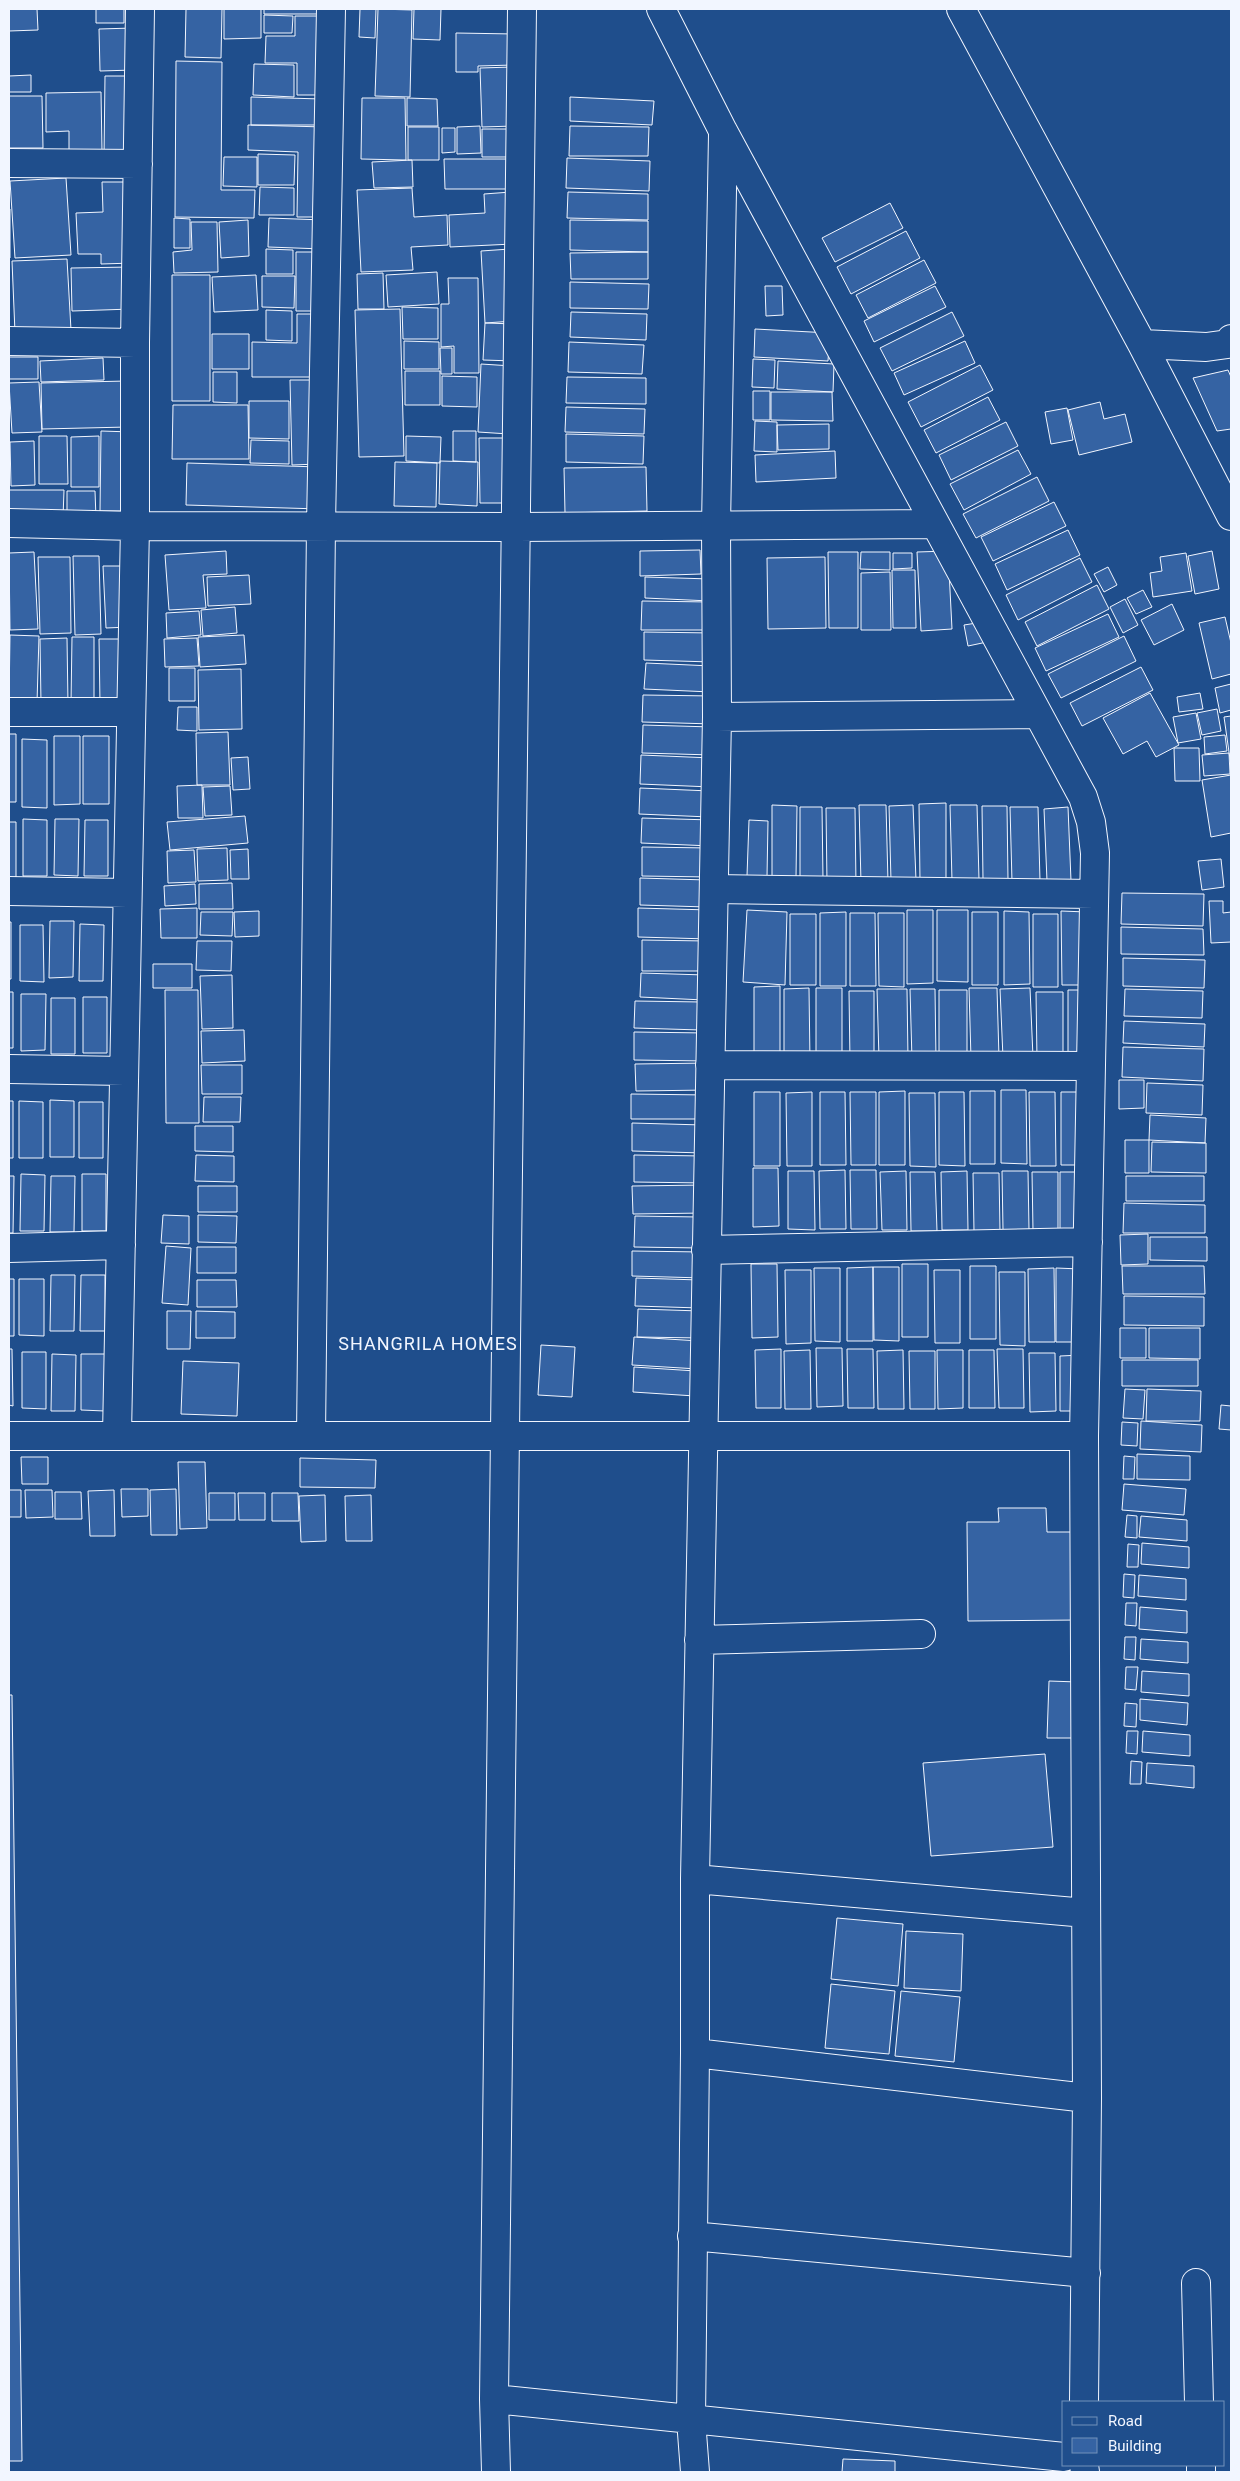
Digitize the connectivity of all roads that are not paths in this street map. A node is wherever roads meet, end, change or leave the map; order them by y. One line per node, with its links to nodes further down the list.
1 (140, 9): 8 (street)
2 (331, 9): 16 (street)
3 (522, 9): 19 (street)
4 (661, 9): 6 (street)
5 (961, 9): 12 (street)
6 (723, 131): 15 (street); 18 (street)
7 (9, 163): 8 (street)
8 (138, 164): 11 (street)
9 (1231, 339): 12 (street)
10 (9, 341): 11 (street)
11 (135, 343): 17 (street)
12 (1142, 344): 13 (street)
13 (1231, 516)
14 (9, 523): 17 (street)
15 (934, 524): 18 (street); 22 (street)
16 (321, 525): 17 (street); 19 (street); 38 (street)
17 (135, 526): 21 (street)
18 (716, 526): 19 (street); 23 (street)
19 (518, 527): 39 (street)
20 (9, 712): 21 (street)
21 (131, 712): 26 (street)
22 (1038, 714): 23 (street); 27 (street)
23 (717, 717): 24 (street)
24 (714, 889): 27 (street); 28 (street)
25 (9, 891): 26 (street)
26 (127, 893): 31 (street)
27 (1094, 894): 29 (street)
28 (710, 1065): 29 (street); 35 (street)
29 (1091, 1066): 32 (street)
30 (9, 1069): 31 (street)
31 (124, 1071): 33 (street)
32 (1088, 1242): 35 (street); 40 (street)
33 (121, 1245): 34 (street); 36 (street)
34 (9, 1248)
35 (706, 1250): 41 (street)
36 (117, 1435): 37 (street); 38 (street)
37 (9, 1436)
38 (312, 1436): 39 (street)
39 (504, 1436): 41 (street); 51 (street)
40 (1084, 1436): 41 (street); 45 (street)
41 (702, 1437): 43 (street)
42 (922, 1634): 43 (street)
43 (699, 1640): 44 (street)
44 (695, 1879): 45 (street); 46 (street)
45 (1086, 1913): 47 (street)
46 (695, 2053): 47 (street); 48 (street)
47 (1087, 2098): 49 (street)
48 (692, 2236): 49 (street); 54 (street)
49 (1086, 2273): 52 (street)
50 (1196, 2283): 53 (street)
51 (494, 2400): 54 (street); 56 (street)
52 (1084, 2401)
53 (1199, 2401)
54 (691, 2420): 55 (street); 57 (street)
55 (1062, 2457)
56 (496, 2472)
57 (694, 2472)

